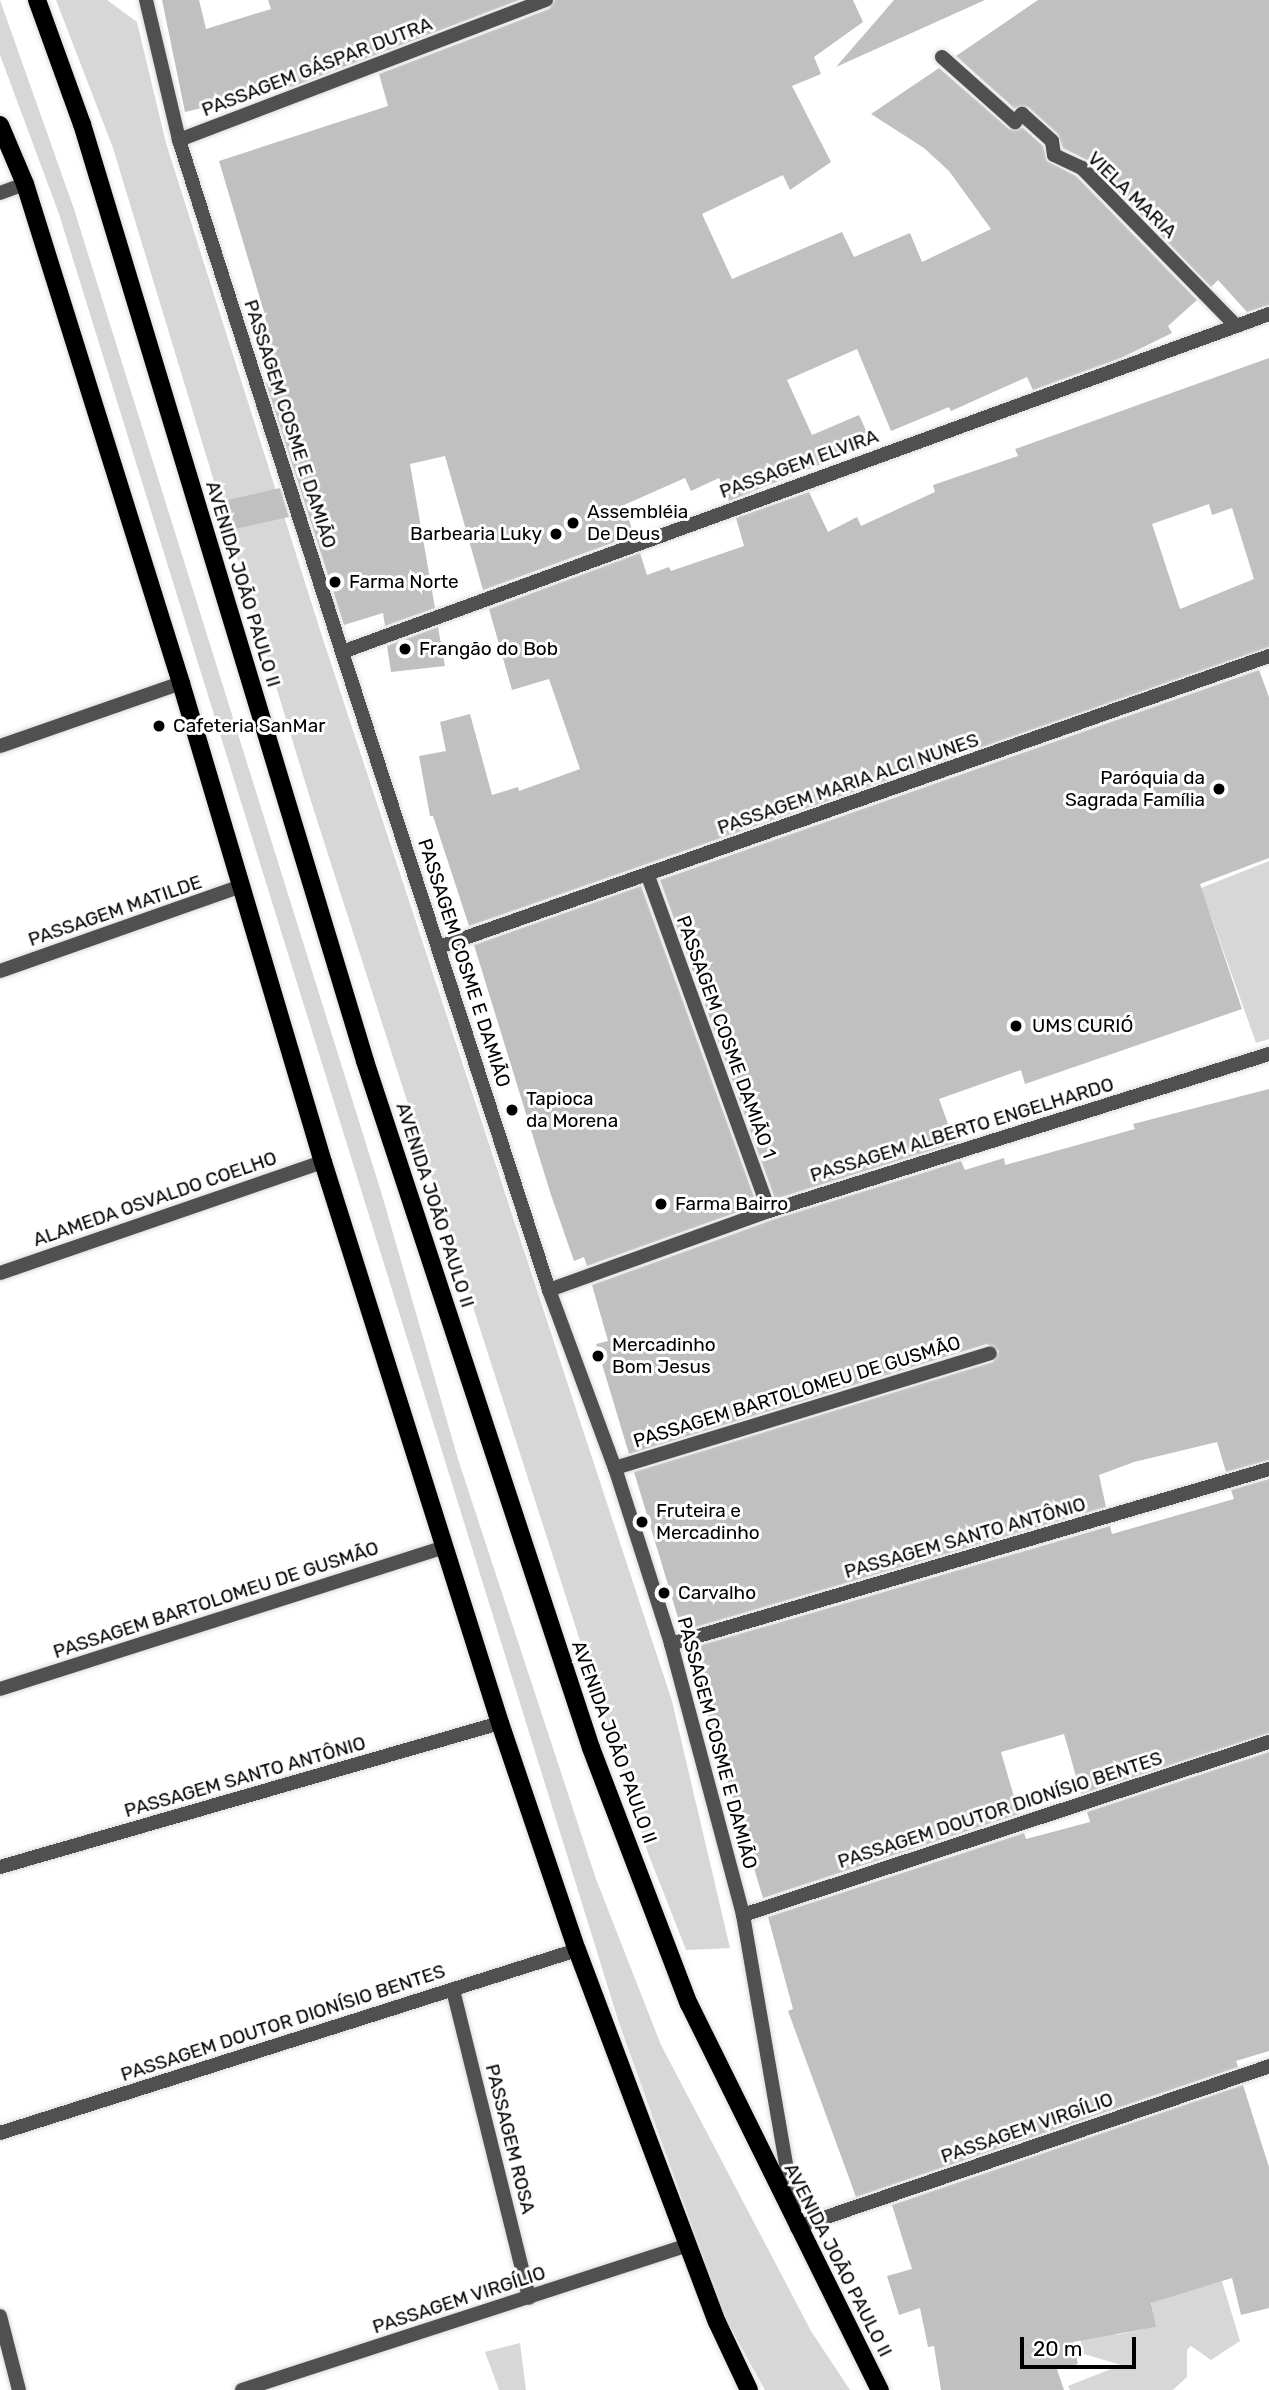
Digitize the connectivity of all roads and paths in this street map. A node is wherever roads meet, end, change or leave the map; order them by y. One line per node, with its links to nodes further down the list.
1 (37, 0): 38 (main road, AVENIDA JOÃO PAULO II)
2 (146, 0): 6 (street, PASSAGEM COSME E DAMIÃO)
3 (546, 0): 6 (street, PASSAGEM GÁSPAR DUTRA)
4 (942, 57): 10 (street, VIELA MARIA)
5 (0, 125): 7 (main road)
6 (179, 140): 11 (street, PASSAGEM COSME E DAMIÃO)
7 (25, 184): 8 (street); 13 (main road)
8 (0, 193)
9 (1269, 314): 10 (street, PASSAGEM ELVIRA)
10 (1235, 325): 11 (street, PASSAGEM ELVIRA)
11 (342, 652): 17 (street, PASSAGEM COSME E DAMIÃO)
12 (1269, 656): 15 (street, PASSAGEM MARIA ALCI NUNES)
13 (181, 683): 14 (street); 16 (main road)
14 (0, 746)
15 (648, 876): 17 (street, PASSAGEM MARIA ALCI NUNES); 21 (street, PASSAGEM COSME DAMIÃO 1)
16 (242, 886): 18 (street, PASSAGEM MATILDE); 20 (main road)
17 (439, 947): 23 (street, PASSAGEM COSME E DAMIÃO)
18 (0, 971)
19 (1269, 1054): 21 (street, PASSAGEM ALBERTO ENGELHARDO)
20 (323, 1162): 22 (street, ALAMEDA OSVALDO COELHO); 27 (main road)
21 (769, 1211): 23 (street, PASSAGEM ALBERTO ENGELHARDO)
22 (0, 1273)
23 (549, 1290): 25 (street, PASSAGEM COSME E DAMIÃO)
24 (989, 1353): 25 (street, PASSAGEM BARTOLOMEU DE GUSMÃO)
25 (615, 1468): 28 (street, PASSAGEM COSME E DAMIÃO)
26 (1269, 1469): 28 (street, PASSAGEM SANTO ANTÔNIO)
27 (444, 1547): 29 (street, PASSAGEM BARTOLOMEU DE GUSMÃO); 30 (main road)
28 (671, 1644): 33 (street, PASSAGEM COSME E DAMIÃO)
29 (0, 1689)
30 (500, 1723): 32 (street, PASSAGEM SANTO ANTÔNIO); 34 (main road)
31 (1269, 1742): 33 (street, PASSAGEM DOUTOR DIONÍSIO BENTES)
32 (0, 1867)
33 (743, 1914): 38 (street, PASSAGEM COSME E DAMIÃO)
34 (577, 1950): 35 (street, PASSAGEM DOUTOR DIONÍSIO BENTES); 39 (main road)
35 (453, 1990): 37 (street, PASSAGEM DOUTOR DIONÍSIO BENTES); 40 (street, PASSAGEM ROSA)
36 (1269, 2066): 38 (street, PASSAGEM VIRGÍLIO)
37 (0, 2133)
38 (797, 2227): 45 (main road, AVENIDA JOÃO PAULO II)
39 (688, 2245): 40 (street, PASSAGEM VIRGÍLIO); 44 (main road)
40 (529, 2298): 43 (street, PASSAGEM VIRGÍLIO)
41 (0, 2316): 42 (street)
42 (19, 2390)
43 (242, 2390)
44 (749, 2390)
45 (880, 2390)

